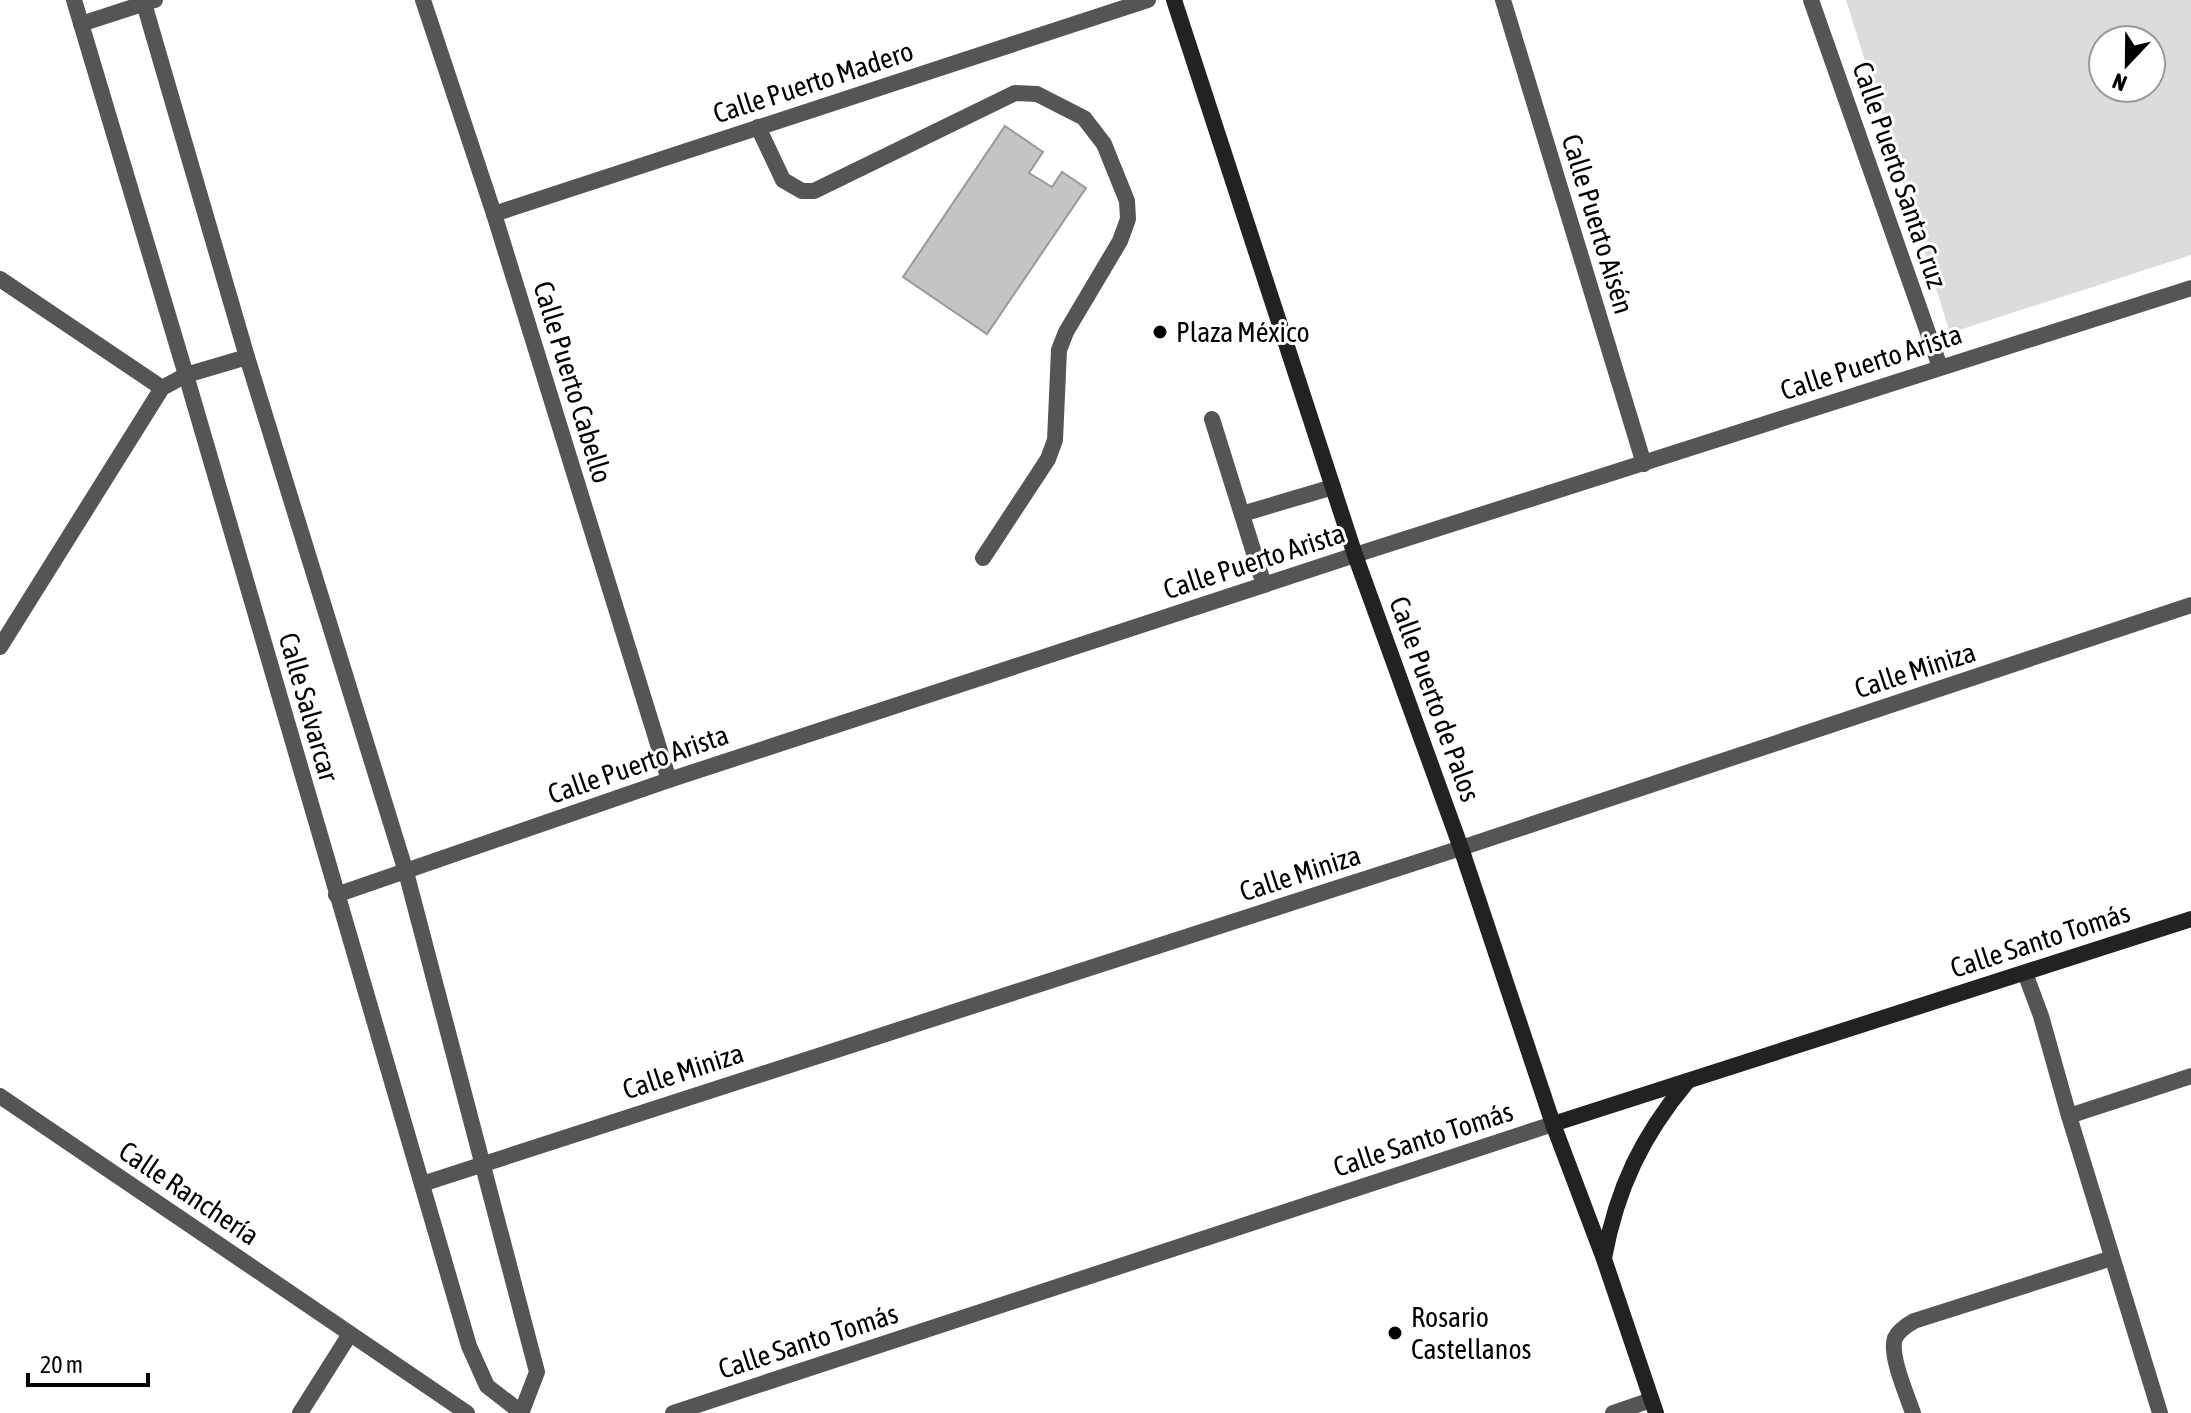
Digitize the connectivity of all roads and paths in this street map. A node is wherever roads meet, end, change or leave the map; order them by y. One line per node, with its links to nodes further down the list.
1 (74, 0): 8 (street, Calle Salvarcar)
2 (423, 0): 10 (street, Calle Puerto Cabello)
3 (1148, 0): 9 (street, Calle Puerto Madero)
4 (1174, 0): 19 (street, Calle Puerto de Palos)
5 (1503, 0): 18 (street, Calle Puerto Aisén)
6 (1811, 0): 14 (street, Calle Puerto Santa Cruz)
7 (147, 1): 8 (street); 13 (street, Calle Salvarcar)
8 (81, 24): 15 (street, Calle Salvarcar)
9 (758, 127): 10 (street, Calle Puerto Madero); 22 (street)
10 (494, 214): 26 (street, Calle Puerto Cabello)
11 (0, 279): 16 (street)
12 (2191, 288): 14 (street, Calle Puerto Arista)
13 (247, 357): 15 (street); 28 (street, Calle Salvarcar)
14 (1940, 367): 18 (street, Calle Puerto Arista)
15 (186, 375): 16 (street); 29 (street, Calle Salvarcar)
16 (162, 388): 25 (street)
17 (1212, 419): 20 (street)
18 (1644, 464): 21 (street, Calle Puerto Arista)
19 (1333, 487): 20 (street); 21 (street, Calle Puerto de Palos)
20 (1242, 514): 23 (street)
21 (1355, 555): 23 (street, Calle Puerto Arista); 27 (street, Calle Puerto de Palos)
22 (983, 558)
23 (1264, 585): 26 (street, Calle Puerto Arista)
24 (2191, 605): 27 (street, Calle Miniza)
25 (0, 647)
26 (669, 780): 28 (street, Calle Puerto Arista)
27 (1461, 848): 36 (street, Calle Puerto de Palos); 37 (street, Calle Miniza)
28 (406, 872): 29 (street, Calle Puerto Arista); 37 (street, Calle Salvarcar)
29 (336, 895): 38 (street, Calle Salvarcar)
30 (2191, 919): 31 (street, Calle Santo Tomás)
31 (2025, 973): 33 (street, Calle Santo Tomás); 35 (street)
32 (2191, 1076): 35 (street)
33 (1687, 1082): 36 (street, Calle Santo Tomás); 40 (street)
34 (0, 1096): 41 (street, Calle Ranchería)
35 (2069, 1116): 39 (street)
36 (1553, 1124): 40 (street, Calle Puerto de Palos); 46 (street, Calle Santo Tomás)
37 (483, 1163): 38 (street, Calle Miniza); 43 (street, Calle Salvarcar)
38 (422, 1184): 43 (street, Calle Salvarcar)
39 (2112, 1258): 48 (street); 49 (street)
40 (1604, 1259): 42 (street, Calle Puerto de Palos)
41 (350, 1334): 44 (street); 45 (street, Calle Ranchería)
42 (1654, 1407): 47 (street)
43 (522, 1412)
44 (300, 1413)
45 (467, 1413)
46 (673, 1413)
47 (1613, 1413)
48 (1913, 1413)
49 (2160, 1413)

